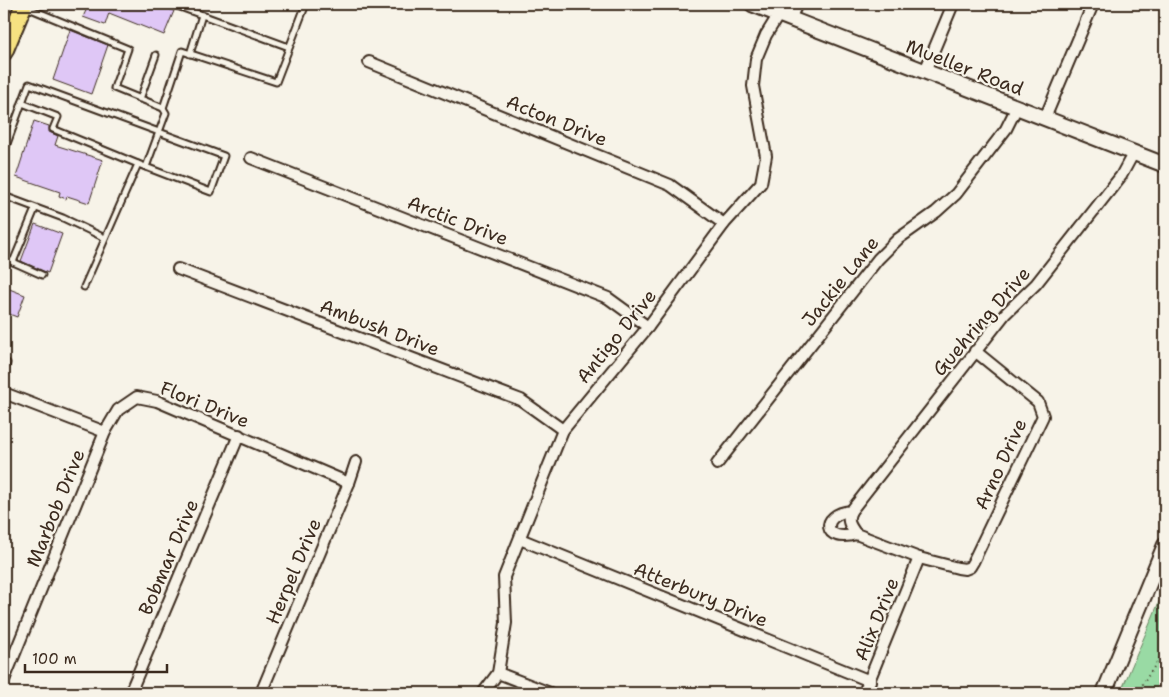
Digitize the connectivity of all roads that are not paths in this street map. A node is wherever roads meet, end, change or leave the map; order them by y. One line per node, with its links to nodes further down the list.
1 (172, 4): 8 (lane)
2 (306, 4): 11 (lane)
3 (752, 4): 9 (street, Mueller Road)
4 (797, 4): 9 (street, Antigo Drive)
5 (953, 4): 16 (street)
6 (1093, 4): 21 (street)
7 (23, 5): 10 (main road); 17 (lane)
8 (202, 15): 11 (lane); 13 (lane)
9 (785, 16): 16 (street, Mueller Road); 32 (street, Antigo Drive)
10 (7, 35): 12 (main road)
11 (289, 47): 13 (lane)
12 (4, 52)
13 (190, 54): 20 (lane)
14 (156, 55): 17 (lane)
15 (369, 62): 32 (street, Acton Drive)
16 (925, 71): 19 (street, Mueller Road)
17 (140, 99): 20 (lane)
18 (22, 103): 22 (lane); 23 (lane); 27 (lane)
19 (1018, 107): 21 (street, Mueller Road); 48 (street, Jackie Lane)
20 (163, 108): 22 (lane)
21 (1045, 118): 25 (street, Mueller Road)
22 (160, 132): 29 (lane); 29 (lane)
23 (6, 134): 24 (lane)
24 (4, 152)
25 (1134, 152): 28 (street, Mueller Road); 40 (street, Guehring Drive)
26 (251, 158): 39 (street, Arctic Drive)
27 (138, 164): 29 (lane); 33 (lane)
28 (1165, 165)
29 (146, 167)
30 (4, 196): 31 (lane)
31 (35, 209): 33 (lane); 35 (lane)
32 (724, 224): 39 (street, Antigo Drive)
33 (105, 238): 38 (lane)
34 (4, 258): 35 (lane)
35 (13, 262): 37 (lane)
36 (178, 269): 44 (street, Ambush Drive)
37 (42, 274)
38 (84, 287)
39 (648, 327): 44 (street, Antigo Drive)
40 (975, 351): 50 (street, Guehring Drive); 54 (street, Arno Drive)
41 (7, 363): 42 (lane)
42 (4, 373)
43 (4, 393): 45 (street)
44 (562, 430): 52 (street, Antigo Drive)
45 (105, 432): 46 (street, Flori Drive); 56 (street, Marbob Drive)
46 (239, 435): 49 (street, Flori Drive); 58 (street, Bobmar Drive)
47 (356, 462): 49 (street, Herpel Drive)
48 (717, 464)
49 (349, 483): 59 (street, Herpel Drive)
50 (851, 511): 51 (street); 51 (street, Guehring Drive)
51 (856, 534): 54 (street, Guehring Drive)
52 (520, 539): 55 (street, Antigo Drive); 57 (street, Atterbury Drive)
53 (1165, 545): 63 (street)
54 (919, 558): 57 (street, Alix Drive)
55 (498, 673): 60 (street, Antigo Drive); 61 (street)
56 (4, 680)
57 (870, 681): 62 (street, Alix Drive)
58 (130, 693)
59 (261, 693)
60 (483, 693)
61 (550, 693)
62 (864, 693)
63 (1104, 693)

